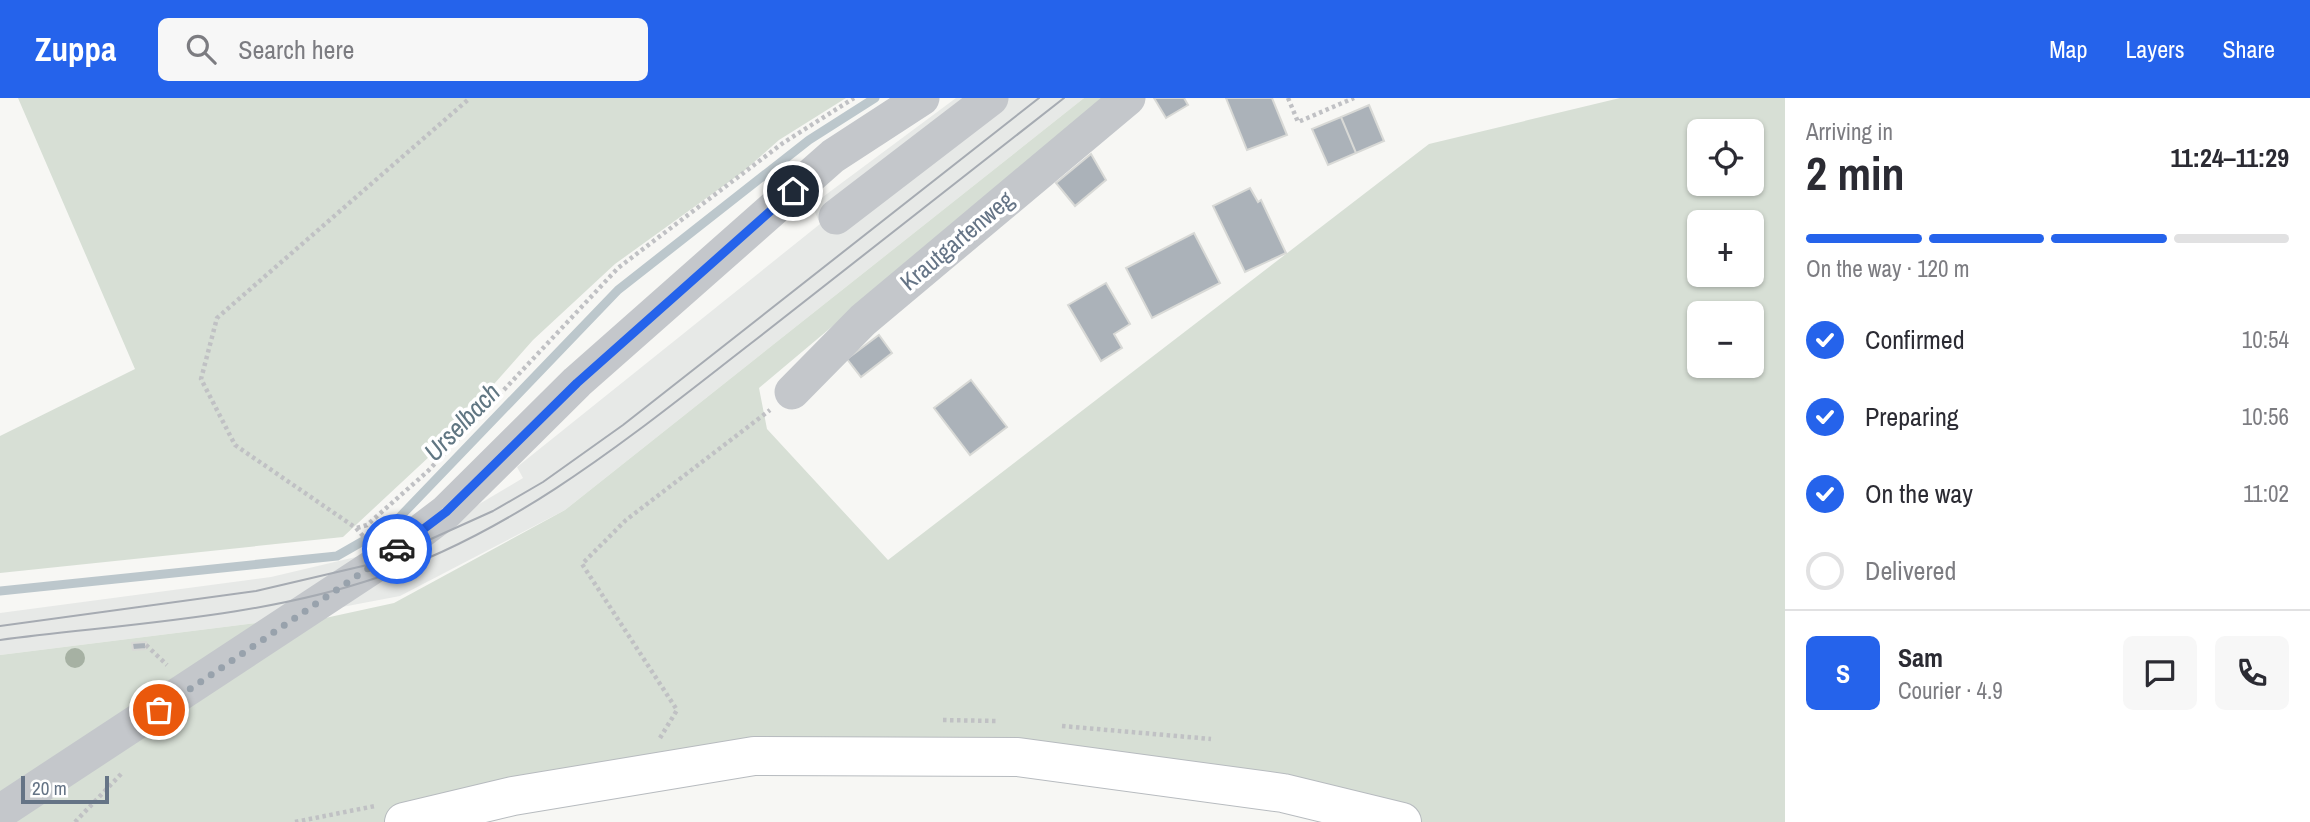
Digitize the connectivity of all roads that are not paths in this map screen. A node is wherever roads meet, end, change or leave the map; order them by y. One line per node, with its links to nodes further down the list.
1 (922, 98): 6 (street)
2 (991, 98): 4 (street)
3 (1128, 98): 5 (street, Krautgartenweg)
4 (836, 217)
5 (792, 392)
6 (0, 812)
7 (404, 822): 8 (main road)
8 (1402, 822)

